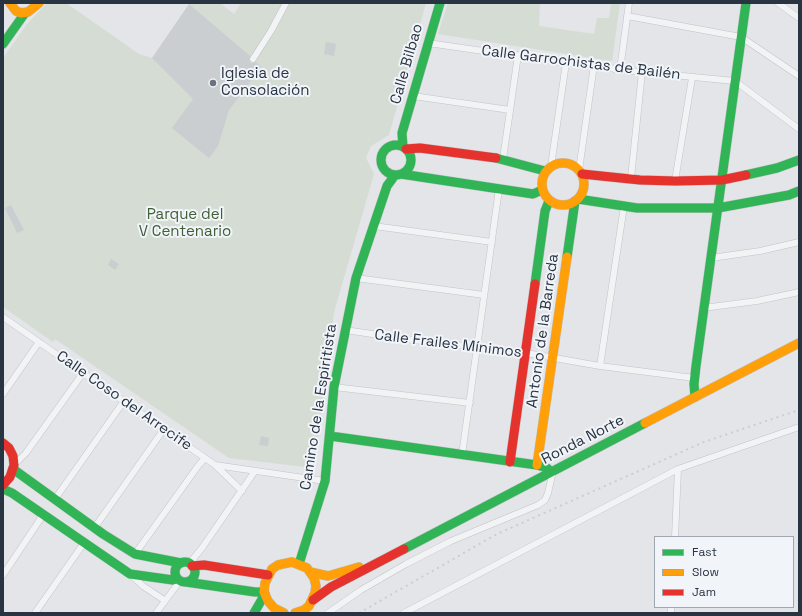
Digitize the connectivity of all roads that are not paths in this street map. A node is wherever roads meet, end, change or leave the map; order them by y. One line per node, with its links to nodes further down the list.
1 (286, 3): 15 (street)
2 (440, 3): 12 (street, Calle Bilbao)
3 (629, 3): 9 (street)
4 (746, 3): 11 (street)
5 (778, 3): 10 (street)
6 (10, 4): 8 (street)
7 (37, 4): 8 (street)
8 (25, 13): 13 (street)
9 (627, 16): 11 (street); 18 (street)
10 (799, 18)
11 (741, 37): 20 (street); 22 (street)
12 (428, 43): 14 (street, Calle Garrochistas de Bailén); 23 (street, Calle Bilbao)
13 (3, 44)
14 (518, 55): 16 (street, Calle Garrochistas de Bailén); 24 (street)
15 (253, 59)
16 (566, 62): 17 (street, Calle Garrochistas de Bailén); 31 (street)
17 (594, 65): 18 (street, Calle Garrochistas de Bailén); 32 (street)
18 (620, 70): 19 (street, Calle Garrochistas de Bailén)
19 (642, 72): 21 (street, Calle Garrochistas de Bailén); 34 (street)
20 (799, 76)
21 (692, 78): 22 (street, Calle Garrochistas de Bailén); 36 (street)
22 (735, 82): 25 (street); 35 (street)
23 (413, 96): 24 (street); 26 (street, Calle Bilbao)
24 (510, 110): 29 (street)
25 (799, 129)
26 (402, 133): 27 (street, Calle Bilbao); 28 (street, Calle Bilbao)
27 (390, 146): 28 (street); 33 (street)
28 (404, 148): 29 (street); 33 (street)
29 (504, 159): 31 (street)
30 (799, 160): 35 (street)
31 (548, 169): 32 (street); 38 (street)
32 (580, 172): 34 (street); 40 (street)
33 (394, 173): 37 (street); 44 (street, Camino de la Espiritista)
34 (631, 178): 36 (street)
35 (722, 180): 36 (street); 43 (street)
36 (675, 181)
37 (499, 189): 38 (street); 45 (street)
38 (542, 190): 41 (street)
39 (799, 191): 43 (street)
40 (577, 200): 41 (street); 42 (street); 58 (street, Antonio de la Barreda)
41 (549, 201): 57 (street)
42 (624, 206): 43 (street); 59 (street)
43 (718, 208): 47 (street)
44 (374, 226): 45 (street); 48 (street, Camino de la Espiritista)
45 (492, 242): 50 (street)
46 (799, 242): 47 (street)
47 (712, 258): 51 (street)
48 (356, 278): 50 (street); 53 (street, Camino de la Espiritista)
49 (799, 292): 51 (street)
50 (484, 295): 56 (street)
51 (703, 308): 61 (street)
52 (3, 317): 54 (street, Calle Coso del Arrecife)
53 (345, 330): 56 (street, Calle Frailes Mínimos); 62 (street, Camino de la Espiritista)
54 (39, 342): 60 (street, Calle Coso del Arrecife); 63 (street)
55 (799, 344): 64 (street, Ronda Norte)
56 (477, 347): 57 (street, Calle Frailes Mínimos); 66 (street)
57 (526, 353): 58 (street, Calle Frailes Mínimos); 73 (street)
58 (553, 357): 59 (street, Calle Frailes Mínimos); 75 (street, Antonio de la Barreda)
59 (600, 366): 61 (street, Calle Frailes Mínimos)
60 (83, 373): 65 (street, Calle Coso del Arrecife); 76 (street)
61 (694, 378): 64 (street)
62 (334, 387): 66 (street); 69 (street, Camino de la Espiritista)
63 (3, 394)
64 (695, 397): 79 (street, Ronda Norte)
65 (124, 401): 68 (street, Calle Coso del Arrecife); 84 (street)
66 (470, 403): 71 (street)
67 (799, 427): 77 (street)
68 (164, 429): 72 (street, Calle Coso del Arrecife); 86 (street)
69 (330, 436): 71 (street); 80 (street, Camino de la Espiritista)
70 (3, 443): 76 (street)
71 (462, 455): 73 (street)
72 (205, 458): 74 (street, Calle Coso del Arrecife); 89 (street)
73 (510, 462): 75 (street)
74 (215, 464): 78 (street); 83 (street, Calle Coso del Arrecife)
75 (537, 465): 79 (street)
76 (13, 467): 81 (street); 84 (street)
77 (678, 469): 87 (street); 107 (street)
78 (254, 471): 80 (street); 83 (street)
79 (552, 472): 90 (street, Ronda Norte); 106 (street)
80 (325, 481): 92 (street, Camino de la Espiritista)
81 (3, 484)
82 (3, 489): 85 (street)
83 (242, 491): 91 (street)
84 (54, 499): 86 (street)
85 (43, 515): 88 (street); 96 (street)
86 (95, 527): 89 (street)
87 (675, 536)
88 (84, 543): 94 (street); 101 (street)
89 (135, 554): 91 (street)
90 (380, 561): 93 (street, Ronda Norte); 100 (street, Ronda Norte)
91 (188, 564): 95 (street); 97 (street); 97 (street)
92 (299, 564): 93 (street, Ronda Norte); 95 (street)
93 (310, 572): 100 (street)
94 (130, 574): 97 (street); 99 (street)
95 (268, 575): 98 (street)
96 (3, 576)
97 (181, 580): 98 (street); 99 (street)
98 (265, 593): 103 (street); 104 (street)
99 (164, 600): 102 (street)
100 (313, 600): 105 (street, Ronda Norte)
101 (35, 613)
102 (156, 613)
103 (254, 613)
104 (281, 613)
105 (295, 613)
106 (328, 613)
107 (404, 613)

